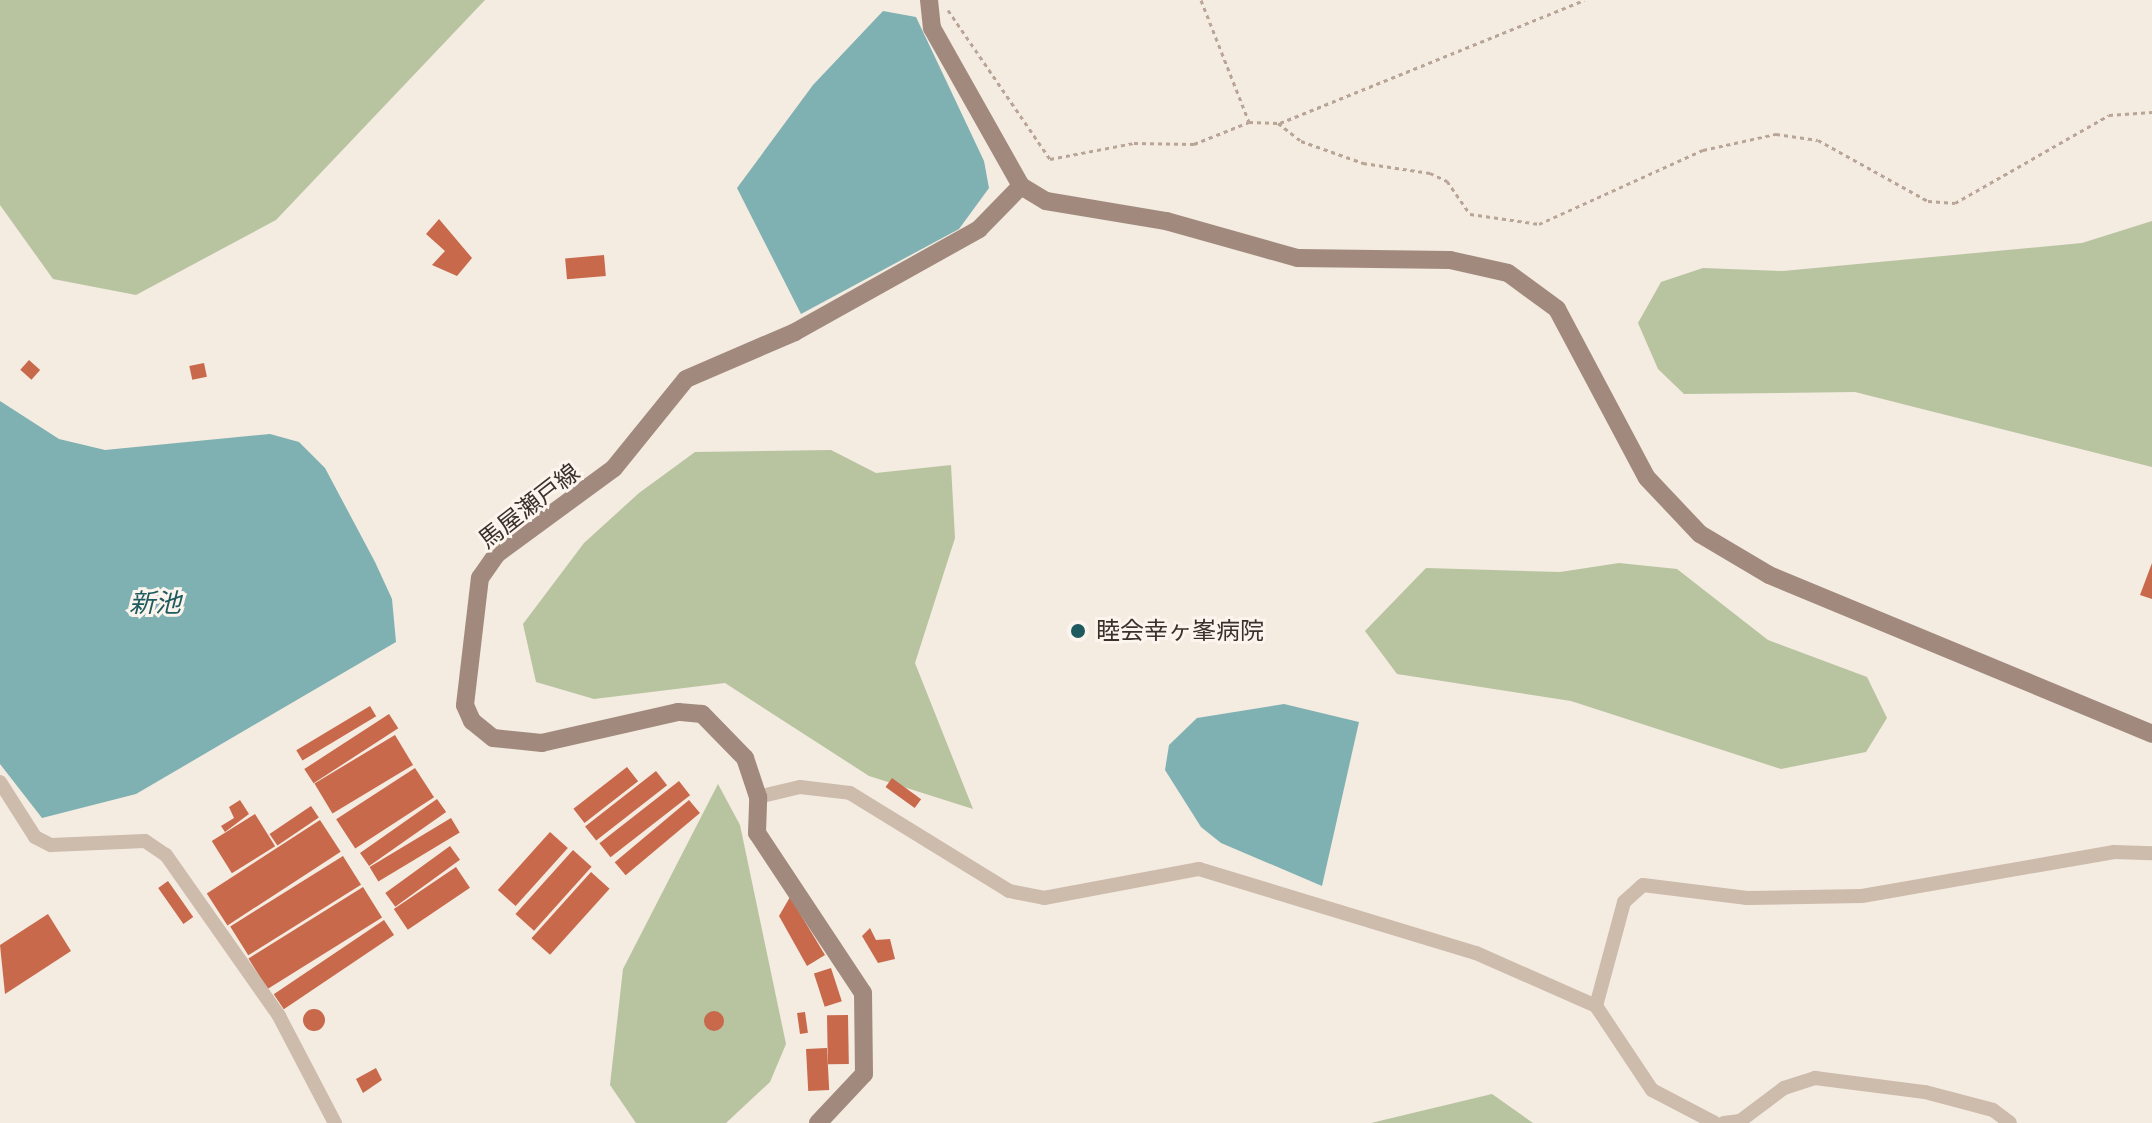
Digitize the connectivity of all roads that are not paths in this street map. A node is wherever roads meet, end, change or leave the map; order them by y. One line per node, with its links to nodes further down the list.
1 (937, 2): 2 (main road)
2 (1021, 186): 3 (main road); 5 (main road, 馬屋瀬戸線)
3 (2152, 734)
4 (0, 782): 8 (street)
5 (758, 797): 7 (street); 9 (main road, 馬屋瀬戸線)
6 (2152, 853): 7 (street)
7 (1596, 1006): 10 (street)
8 (335, 1123)
9 (818, 1123)
10 (1715, 1123)
11 (1724, 1123): 12 (street)
12 (2010, 1123)

